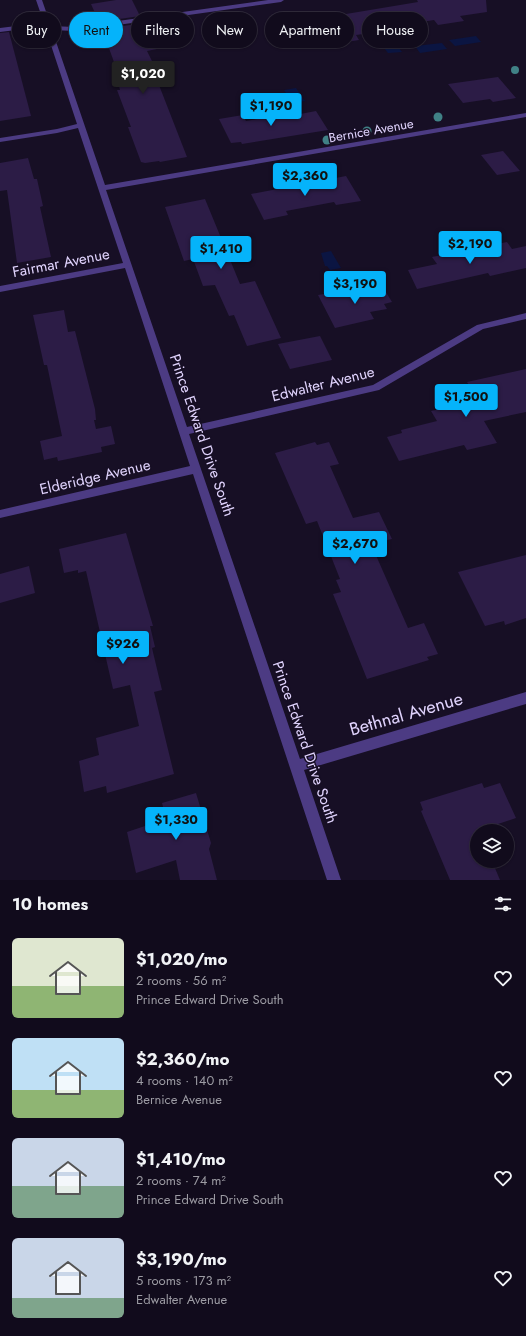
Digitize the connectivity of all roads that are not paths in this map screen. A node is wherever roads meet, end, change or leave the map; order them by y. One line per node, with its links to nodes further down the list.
1 (39, 0): 3 (street, Prince Edward Drive South)
2 (281, 0): 5 (street)
3 (43, 12)
4 (12, 28): 6 (street)
5 (61, 28)
6 (0, 30)
7 (55, 48): 9 (street, Prince Edward Drive South)
8 (526, 115): 11 (street, Bernice Avenue)
9 (80, 125): 10 (street); 11 (street, Prince Edward Drive South)
10 (0, 140)
11 (102, 188): 12 (street, Prince Edward Drive South)
12 (128, 265): 13 (street, Fairmar Avenue); 15 (street, Prince Edward Drive South)
13 (0, 289)
14 (526, 316): 15 (street, Edwalter Avenue)
15 (185, 431): 16 (street, Prince Edward Drive South)
16 (197, 469): 17 (street, Elderidge Avenue); 19 (street, Prince Edward Drive South)
17 (0, 514)
18 (526, 698): 19 (street, Bethnal Avenue)
19 (296, 766): 20 (street, Prince Edward Drive South)
20 (334, 880)

